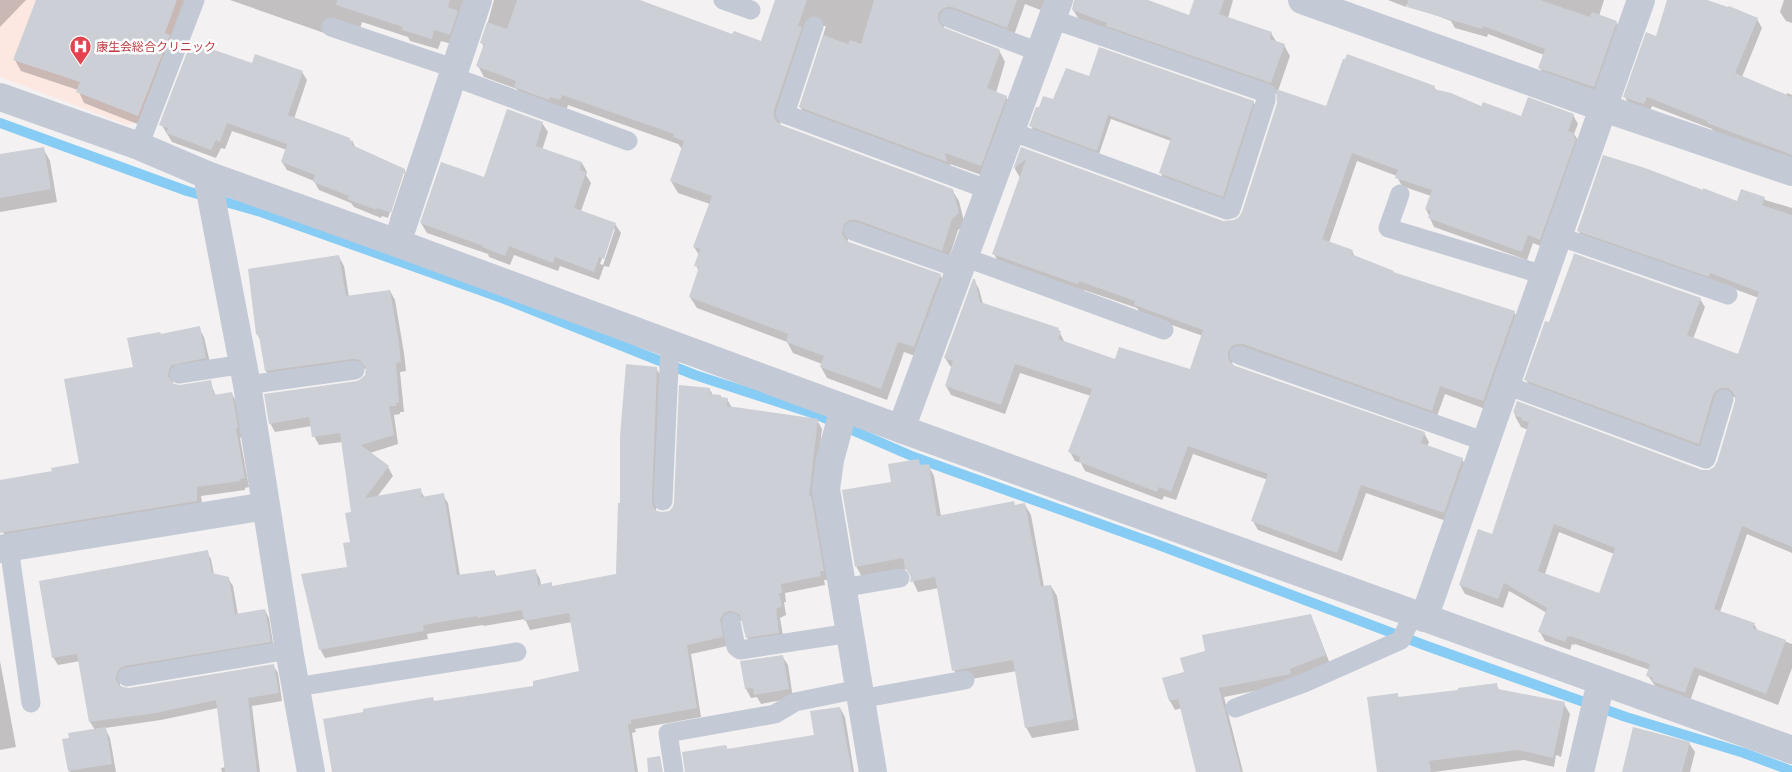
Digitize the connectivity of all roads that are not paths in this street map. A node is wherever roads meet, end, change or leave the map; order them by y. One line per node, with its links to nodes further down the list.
1 (194, 0): 17 (lane)
2 (478, 0): 12 (street)
3 (723, 0): 6 (lane)
4 (1302, 0): 14 (street)
5 (1641, 0): 14 (street)
6 (751, 10)
7 (1055, 10): 11 (street); 15 (lane)
8 (949, 18): 11 (lane)
9 (814, 26): 20 (lane)
10 (331, 27): 12 (lane)
11 (1039, 52): 15 (street)
12 (455, 73): 16 (lane); 24 (street)
13 (0, 97): 17 (street)
14 (1604, 108): 18 (street); 23 (street)
15 (1010, 131): 20 (street)
16 (628, 141)
17 (139, 146): 19 (street)
18 (1792, 172)
19 (207, 176): 24 (street); 33 (street)
20 (989, 190): 25 (street)
21 (1400, 194): 26 (lane)
22 (853, 231): 25 (lane)
23 (1558, 236): 26 (street); 27 (lane)
24 (397, 243): 29 (street)
25 (962, 263): 28 (lane); 37 (street)
26 (1544, 275): 34 (street)
27 (1728, 295)
28 (1164, 330)
29 (670, 344): 36 (street); 39 (lane)
30 (1239, 355): 38 (lane)
31 (355, 370): 33 (lane)
32 (179, 374): 33 (lane)
33 (246, 374): 40 (street)
34 (1506, 385): 35 (lane); 38 (street)
35 (1724, 399)
36 (844, 408): 37 (street); 43 (street)
37 (901, 429): 44 (street)
38 (1486, 442): 44 (street)
39 (663, 501)
40 (266, 506): 41 (street); 47 (street)
41 (4, 548): 54 (lane)
42 (900, 578): 43 (lane)
43 (842, 588): 46 (street)
44 (1418, 616): 51 (street); 55 (lane)
45 (731, 622): 46 (lane)
46 (850, 633): 53 (street)
47 (289, 650): 49 (lane); 52 (street)
48 (517, 652): 52 (lane)
49 (127, 677)
50 (965, 680): 53 (lane)
51 (1601, 682): 56 (street); 60 (street)
52 (296, 687): 57 (street)
53 (859, 694): 58 (lane); 59 (street)
54 (30, 703)
55 (1235, 708)
56 (1792, 750)
57 (311, 772)
58 (674, 772)
59 (873, 772)
60 (1580, 772)

